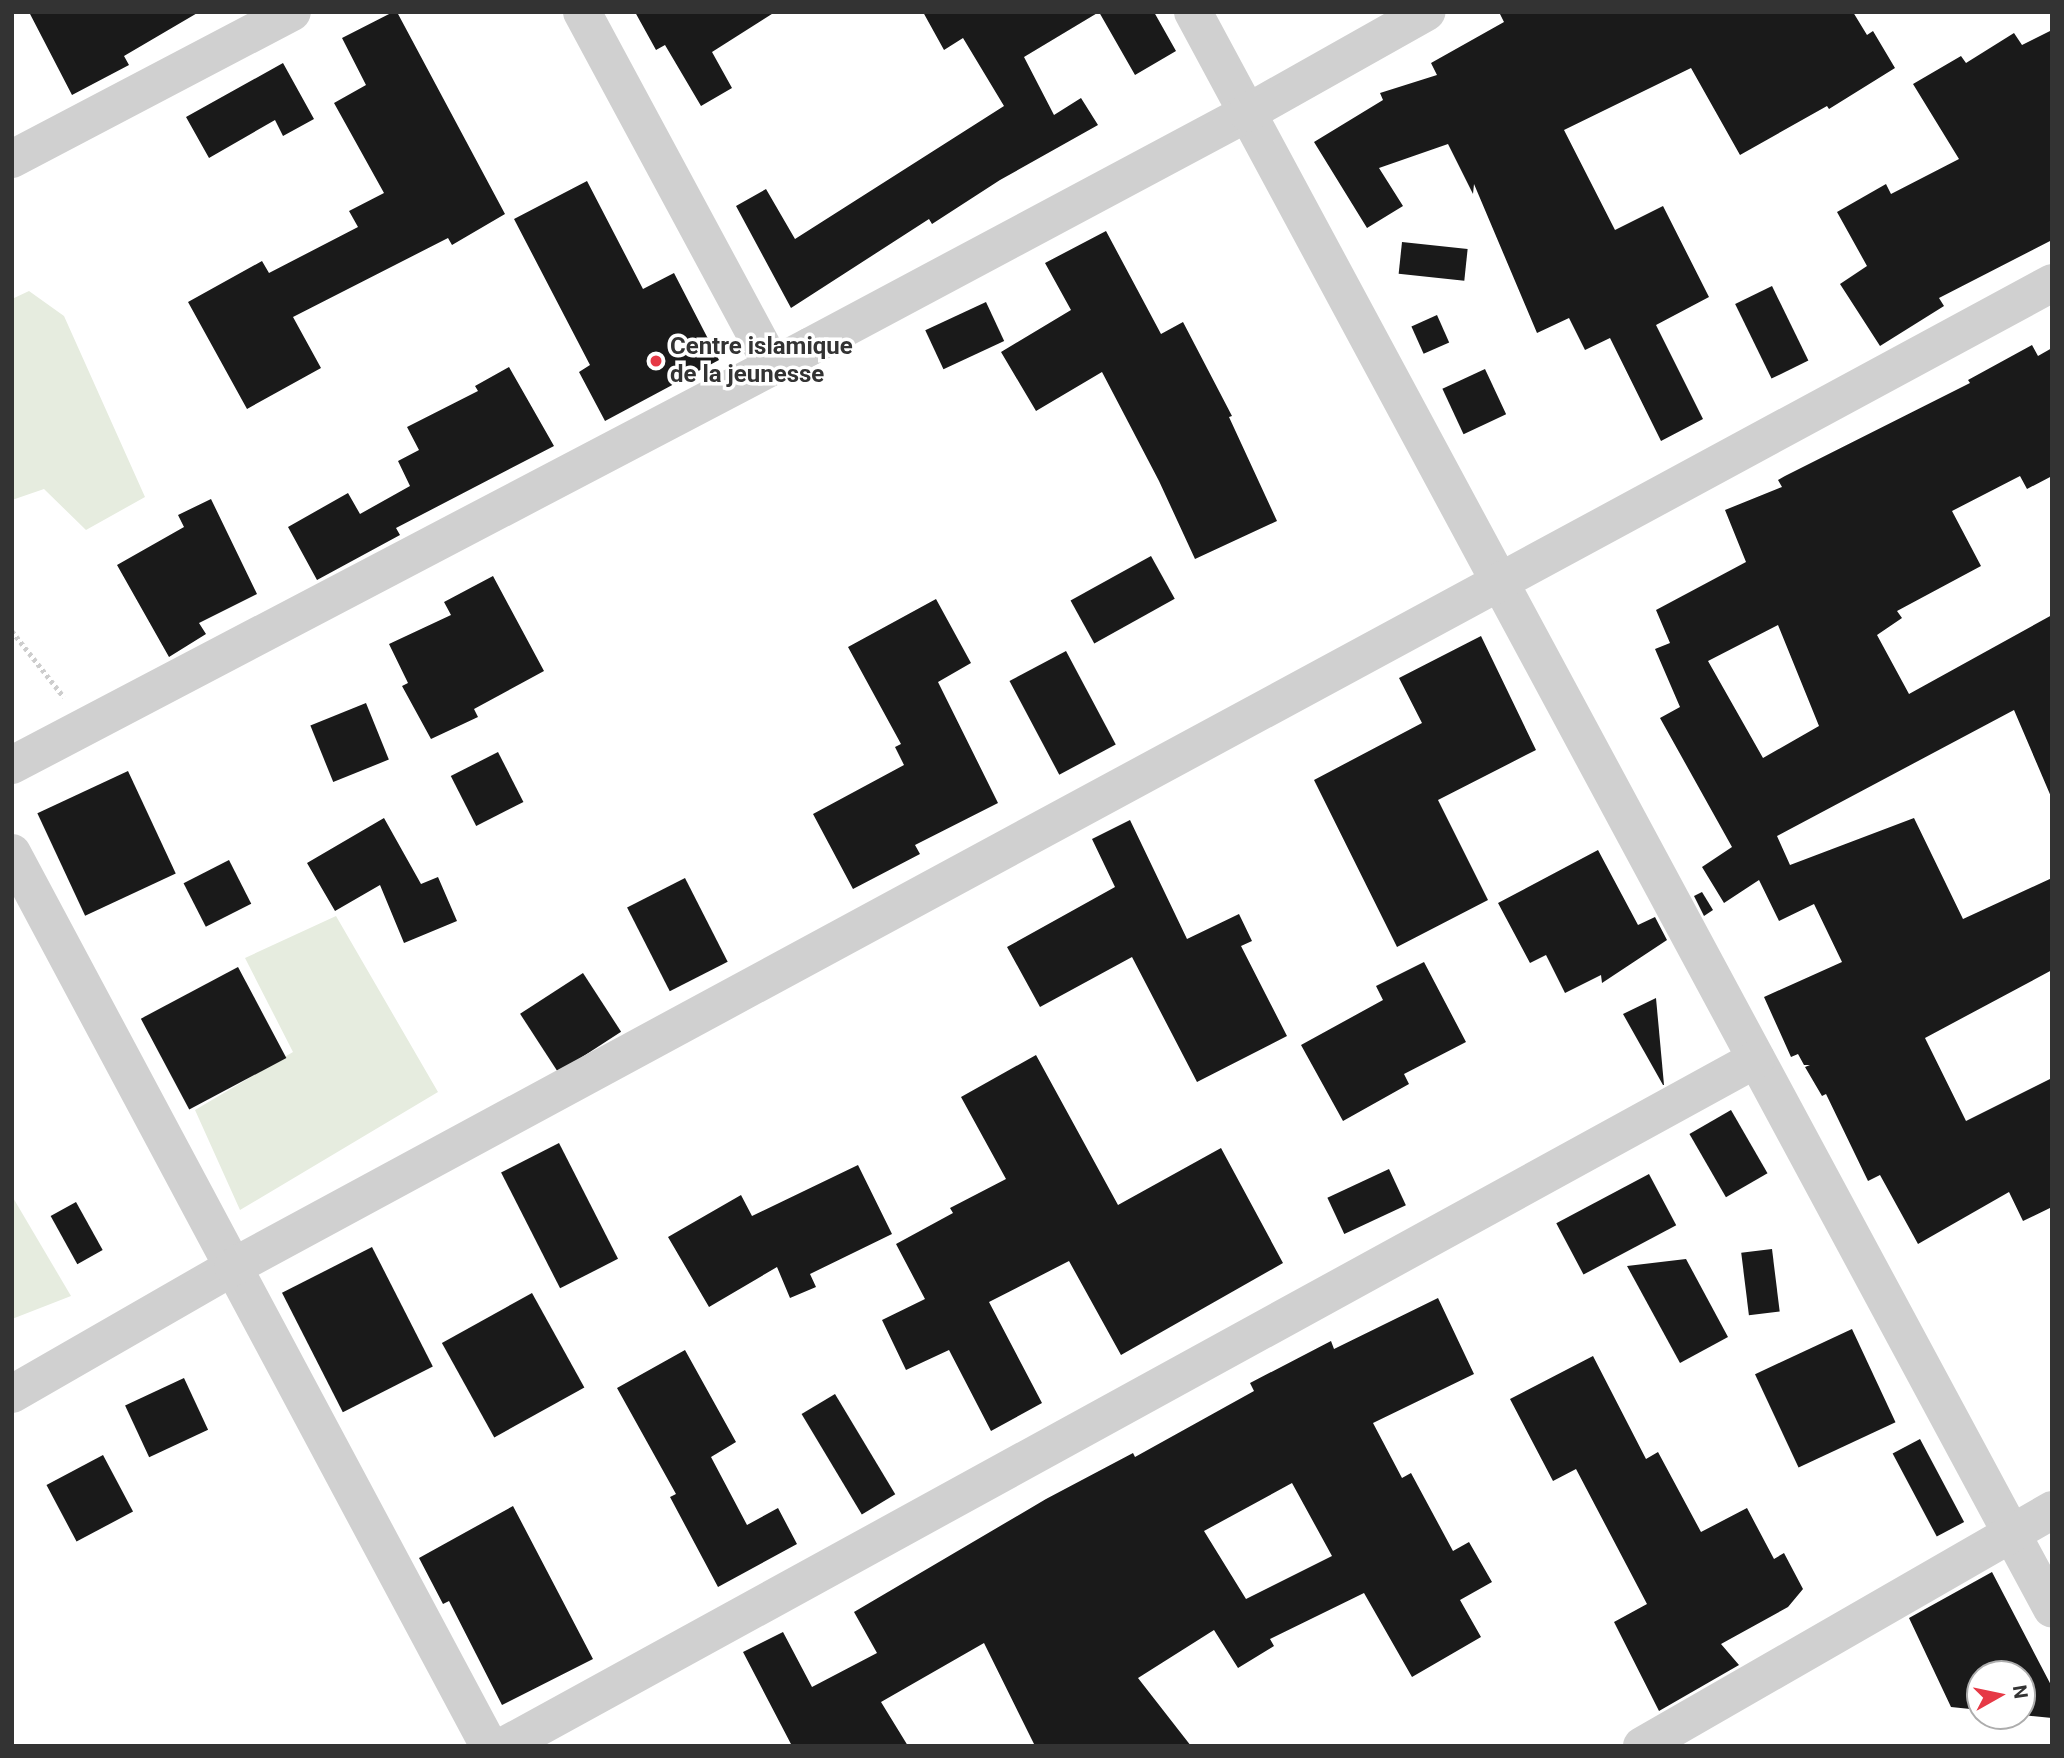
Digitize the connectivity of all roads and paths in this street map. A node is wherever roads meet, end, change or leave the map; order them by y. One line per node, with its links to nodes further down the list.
1 (292, 12): 6 (street)
2 (582, 12): 8 (street)
3 (1193, 12): 5 (street)
4 (1426, 12): 5 (street)
5 (1247, 113): 8 (street); 9 (street)
6 (12, 159)
7 (2052, 283): 9 (street)
8 (773, 366): 11 (street)
9 (1498, 580): 14 (street); 15 (street)
10 (12, 631): 11 (path)
11 (88, 727): 12 (street)
12 (12, 765)
13 (12, 853): 15 (street)
14 (1756, 1059): 18 (street); 21 (street)
15 (233, 1267): 16 (street); 20 (street)
16 (12, 1394)
17 (2052, 1510): 18 (street)
18 (2011, 1533): 19 (street); 22 (street)
19 (2052, 1609)
20 (489, 1746)
21 (504, 1746)
22 (1642, 1746)

